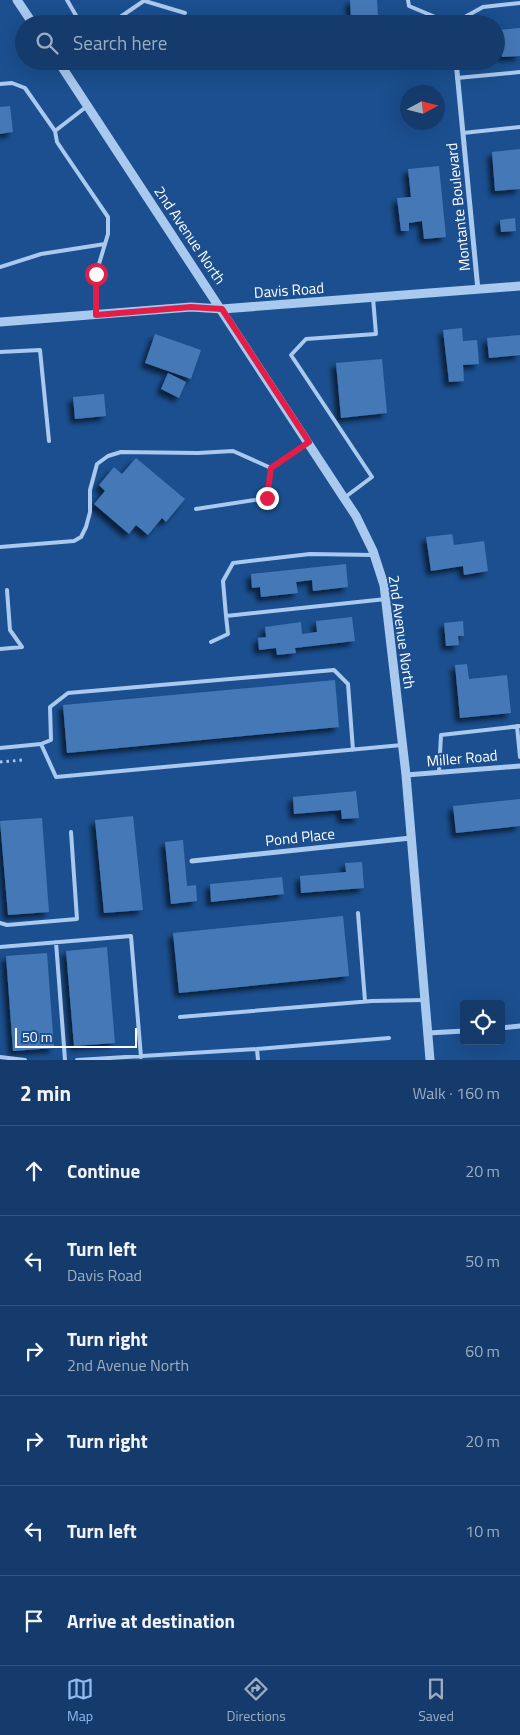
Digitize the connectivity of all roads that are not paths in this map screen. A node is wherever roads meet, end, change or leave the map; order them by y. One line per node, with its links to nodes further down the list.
1 (17, 0): 9 (street)
2 (66, 0): 10 (lane)
3 (145, 0): 8 (lane); 11 (lane)
4 (408, 0): 12 (lane)
5 (483, 0): 7 (lane)
6 (520, 3): 7 (lane)
7 (483, 7): 13 (lane)
8 (185, 13)
9 (27, 15)
10 (75, 15)
11 (123, 15)
12 (430, 15)
13 (468, 15)
14 (64, 70): 19 (street, 2nd Avenue North)
15 (457, 70): 17 (street, Montante Boulevard)
16 (520, 72): 17 (lane)
17 (457, 78): 22 (street, Montante Boulevard)
18 (0, 84): 21 (lane)
19 (87, 106): 21 (lane); 28 (street, 2nd Avenue North)
20 (520, 127): 22 (lane)
21 (55, 131): 23 (lane)
22 (463, 133): 26 (street, Montante Boulevard)
23 (105, 244): 24 (lane); 29 (lane)
24 (0, 267)
25 (520, 286): 26 (street, Davis Road)
26 (478, 290): 27 (street, Davis Road)
27 (373, 298): 28 (street, Davis Road); 35 (lane)
28 (222, 309): 29 (street, Davis Road); 33 (street, 2nd Avenue North)
29 (96, 315): 30 (street, Davis Road)
30 (0, 322)
31 (0, 352): 32 (lane)
32 (49, 441)
33 (309, 442): 34 (lane); 35 (street, 2nd Avenue North)
34 (271, 468): 36 (lane); 37 (lane)
35 (344, 498): 38 (street, 2nd Avenue North)
36 (196, 509)
37 (0, 547)
38 (374, 555): 40 (street, 2nd Avenue North); 41 (lane)
39 (7, 590): 43 (lane)
40 (386, 599): 41 (lane); 46 (street, 2nd Avenue North)
41 (226, 616): 42 (lane)
42 (211, 642)
43 (0, 649)
44 (519, 726): 49 (lane); 51 (lane)
45 (42, 744): 47 (lane); 48 (lane); 48 (lane)
46 (403, 745): 48 (lane); 52 (street, 2nd Avenue North)
47 (0, 748)
48 (354, 750)
49 (520, 757)
50 (520, 766): 51 (street, Miller Road)
51 (438, 772): 52 (street, Miller Road)
52 (406, 775): 54 (street, 2nd Avenue North)
53 (71, 832): 57 (lane)
54 (412, 838): 55 (street, Pond Place); 60 (street, 2nd Avenue North)
55 (192, 861)
56 (358, 913): 61 (lane)
57 (0, 923)
58 (56, 942): 59 (lane); 70 (lane); 72 (lane)
59 (0, 947)
60 (425, 1000): 61 (lane); 66 (street, 2nd Avenue North)
61 (365, 1001): 62 (lane)
62 (180, 1017)
63 (520, 1026): 64 (street)
64 (505, 1028)
65 (460, 1031): 66 (street)
66 (428, 1034): 75 (street, 2nd Avenue North)
67 (389, 1038): 68 (lane)
68 (257, 1049): 70 (lane); 74 (lane)
69 (0, 1057): 71 (lane)
70 (141, 1057): 73 (lane)
71 (25, 1060)
72 (66, 1060)
73 (77, 1060)
74 (258, 1060)
75 (430, 1060)

